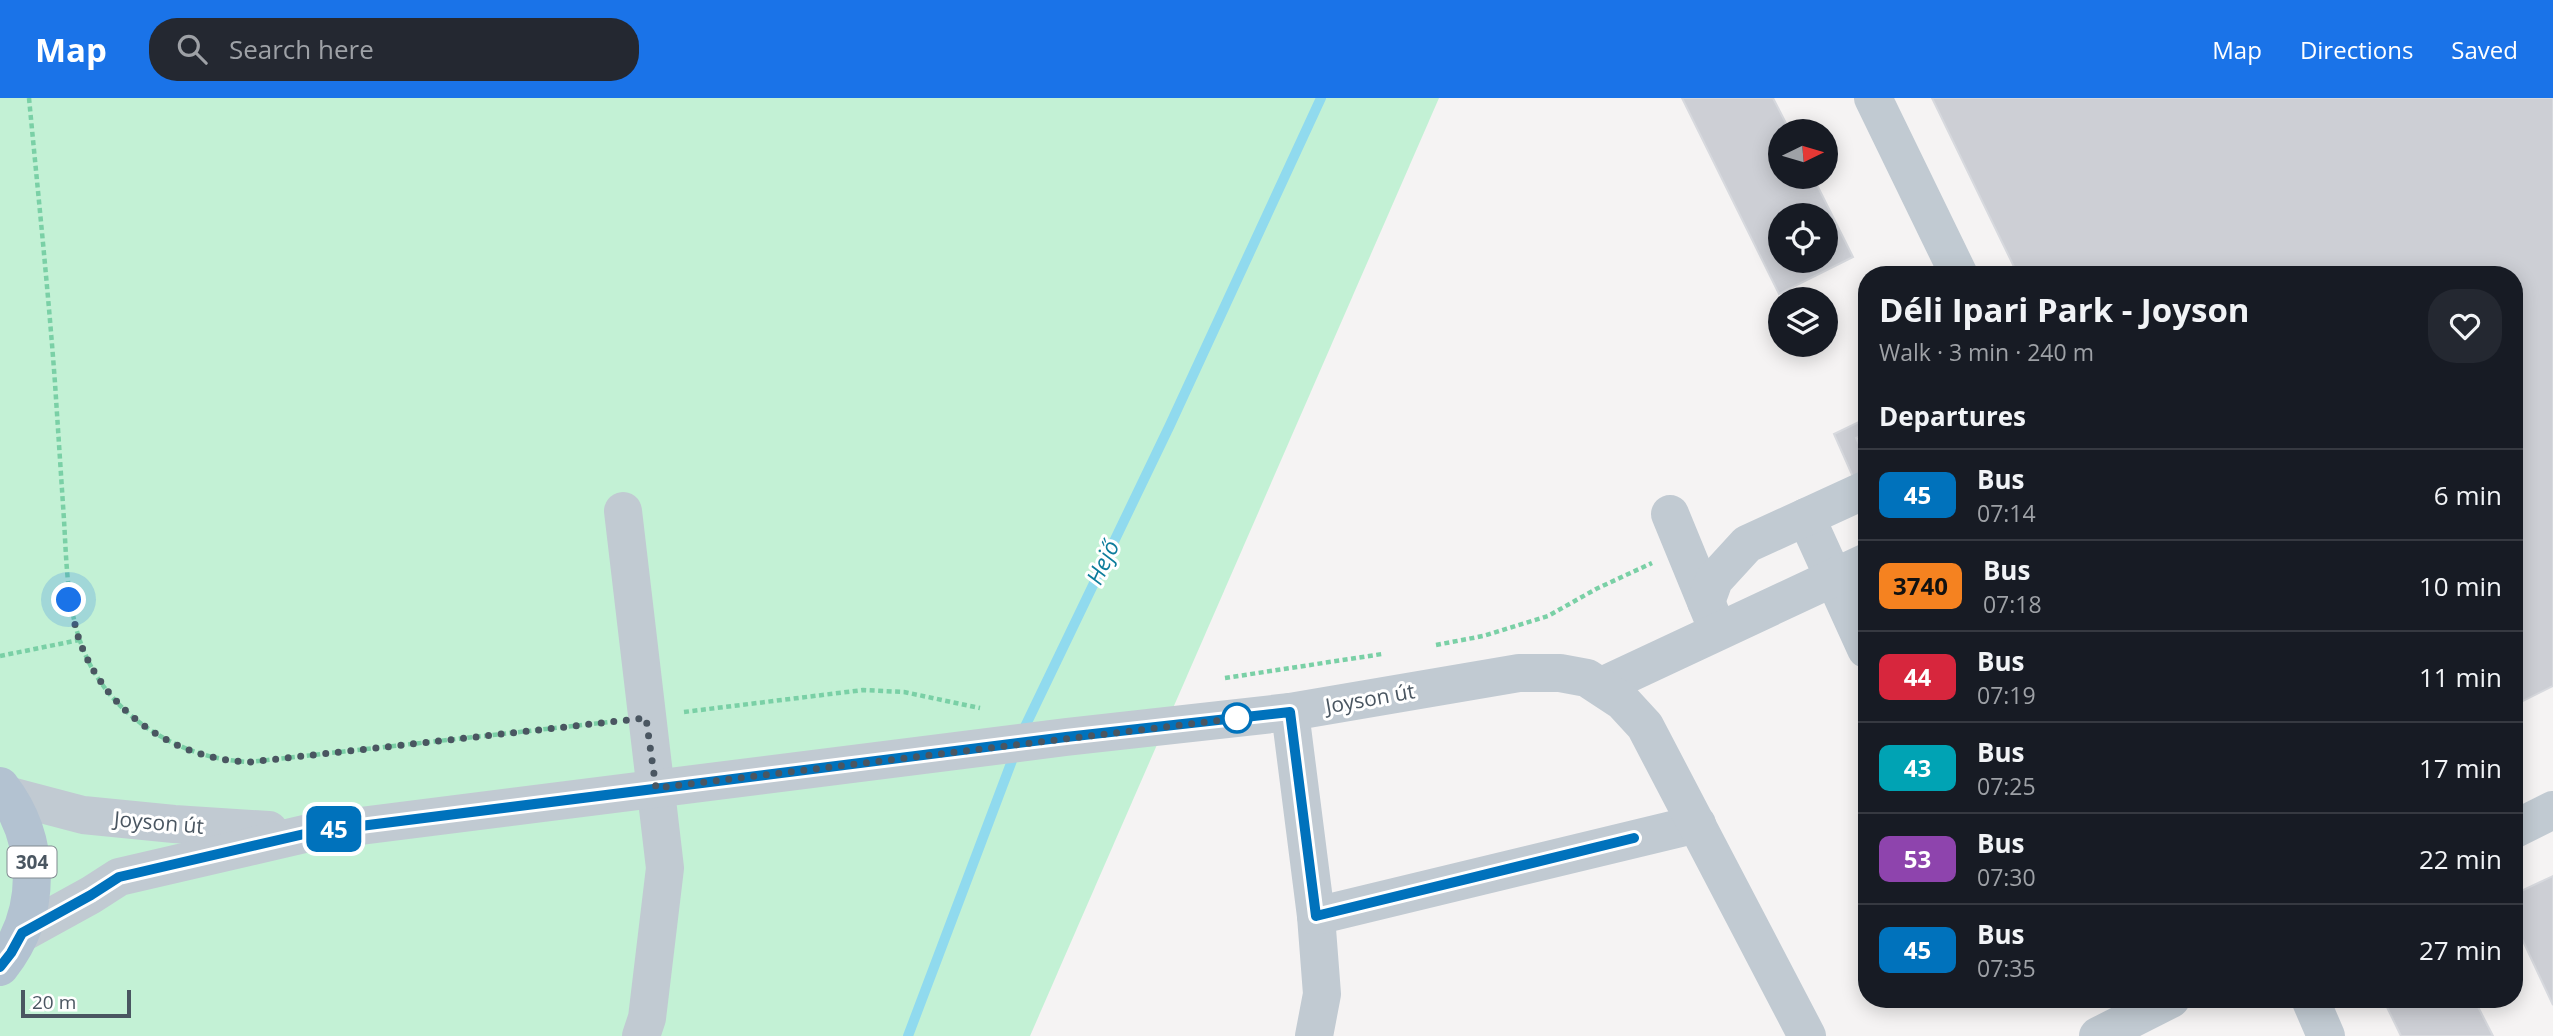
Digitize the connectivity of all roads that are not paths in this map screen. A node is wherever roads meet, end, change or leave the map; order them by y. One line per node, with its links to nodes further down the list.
1 (1873, 98): 2 (street)
2 (1955, 266)
3 (1858, 493): 5 (street)
4 (623, 511): 13 (street)
5 (1805, 517): 8 (street); 9 (street)
6 (1677, 531): 9 (street)
7 (1858, 566): 8 (street)
8 (1833, 579): 9 (street); 10 (street)
9 (1713, 617): 11 (street)
10 (1858, 632)
11 (1602, 686): 12 (street, Joyson út); 16 (street, Joyson út)
12 (1290, 712): 13 (street, Joyson út); 19 (street)
13 (656, 788): 18 (street, Joyson út); 24 (street)
14 (4, 791): 18 (street, Joyson út); 20 (main road, 304)
15 (2553, 810): 17 (street)
16 (1697, 824): 19 (street); 26 (street, Joyson út)
17 (2523, 825)
18 (313, 832): 20 (street, Joyson út)
19 (1316, 916): 25 (street)
20 (22, 933): 21 (main road, 304)
21 (0, 967)
22 (2153, 1008): 27 (street)
23 (2314, 1008): 28 (street)
24 (641, 1036)
25 (1314, 1036)
26 (1807, 1036)
27 (2098, 1036)
28 (2326, 1036)

